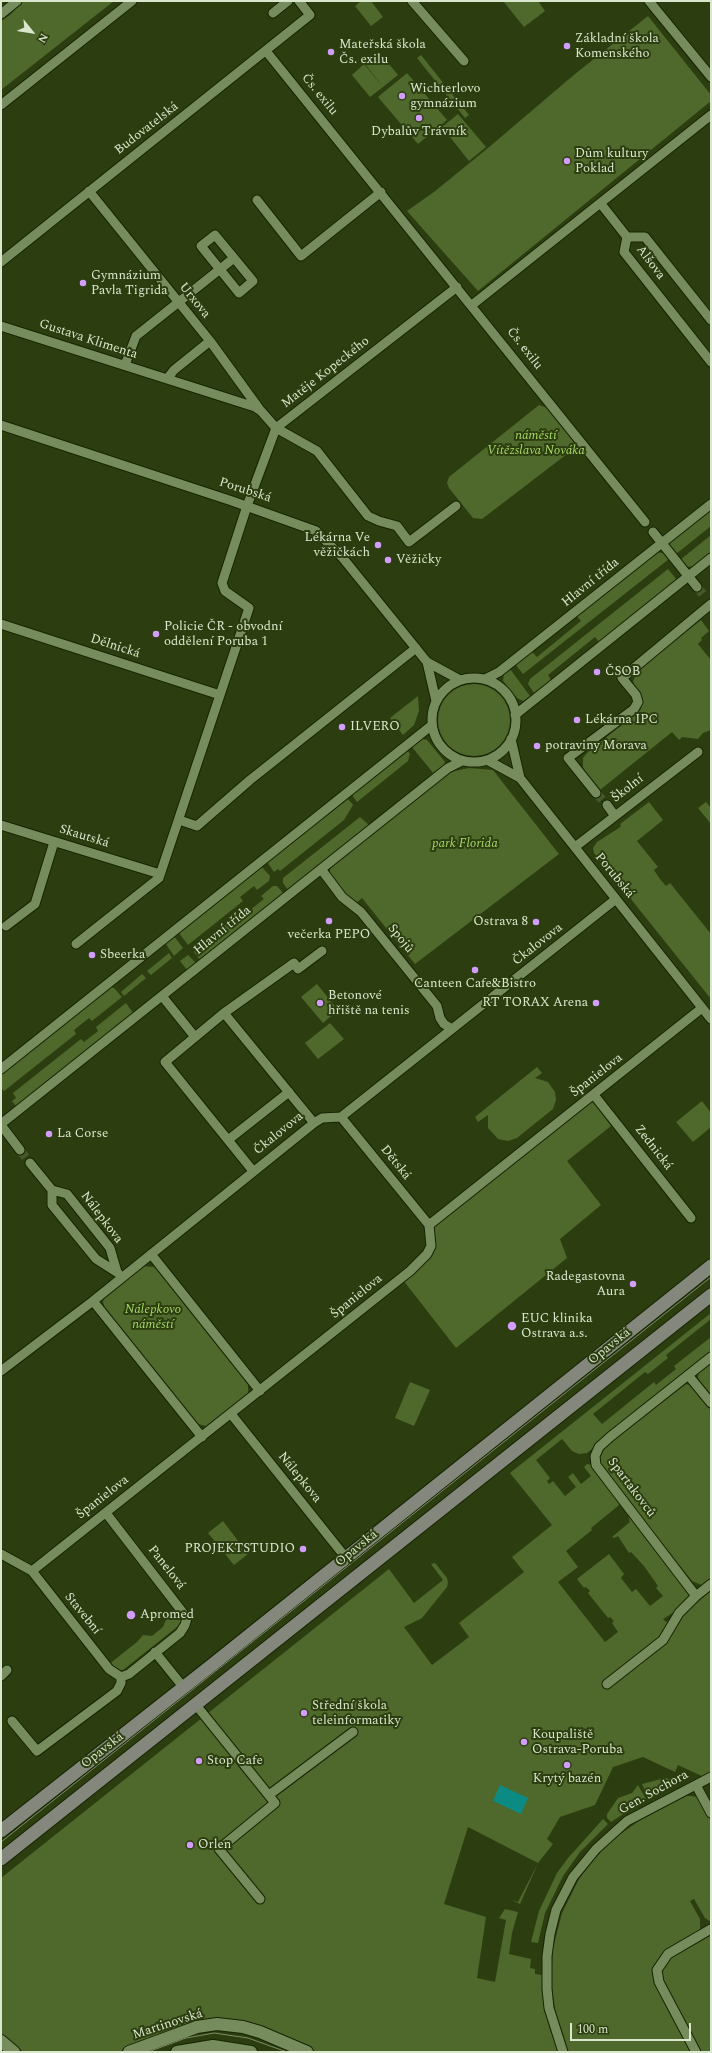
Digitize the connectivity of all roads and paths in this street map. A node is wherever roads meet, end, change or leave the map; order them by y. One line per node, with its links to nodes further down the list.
1 (17, 1): 8 (street)
2 (132, 1): 12 (street)
3 (288, 1): 7 (street)
4 (299, 1): 9 (street, Budovatelská)
5 (412, 1): 10 (street)
6 (649, 1): 11 (street)
7 (272, 13)
8 (1, 14)
9 (266, 51): 14 (street, Budovatelská); 15 (street, Čs. exilu)
10 (464, 61)
11 (711, 77)
12 (1, 105)
13 (711, 115): 17 (street)
14 (89, 191): 20 (street, Budovatelská); 23 (street, Urxova)
15 (381, 192): 16 (street); 22 (street, Čs. exilu)
16 (257, 200)
17 (601, 204): 18 (street); 24 (street)
18 (627, 237): 25 (street, Alšova); 28 (street, Alšova)
19 (234, 258): 21 (street); 21 (street); 21 (street)
20 (1, 262)
21 (220, 270): 23 (street)
22 (457, 286): 24 (street, Čs. exilu); 33 (street, Matěje Kopeckého)
23 (178, 302): 27 (street, Urxova); 29 (street)
24 (472, 304): 37 (street, Čs. exilu)
25 (711, 320)
26 (1, 326): 29 (street, Gustava Klimenta)
27 (210, 341): 30 (street); 31 (street, Urxova)
28 (711, 362)
29 (125, 365): 30 (street, Gustava Klimenta)
30 (167, 379): 31 (street, Gustava Klimenta)
31 (261, 411): 33 (street, Gustava Klimenta)
32 (1, 425): 35 (street, Porubská)
33 (276, 428): 35 (street); 36 (street, Gustava Klimenta)
34 (711, 504): 39 (street, Hlavní třída)
35 (247, 506): 45 (street, Porubská); 49 (street)
36 (456, 506)
37 (645, 522)
38 (653, 532): 39 (street)
39 (662, 543): 41 (street); 47 (street, Hlavní třída)
40 (711, 558): 41 (street)
41 (688, 576): 42 (street); 51 (street)
42 (697, 587)
43 (709, 603): 58 (street)
44 (1, 624): 49 (street, Dělnická)
45 (416, 648): 46 (street, Porubská); 61 (street)
46 (427, 662): 48 (street, Porubská); 50 (street, Porubská)
47 (485, 679): 48 (street); 51 (street)
48 (460, 680): 50 (street)
49 (220, 695): 61 (street)
50 (436, 701): 52 (street)
51 (516, 715): 53 (street)
52 (432, 725): 56 (street); 77 (street)
53 (511, 739): 55 (street); 57 (street)
54 (698, 752): 60 (street, Školní)
55 (487, 760): 56 (street); 57 (street, Porubská)
56 (462, 761): 65 (street, Hlavní třída)
57 (520, 778): 64 (street, Porubská)
58 (596, 793)
59 (607, 805): 60 (street)
60 (615, 816): 64 (street, Školní)
61 (179, 820): 66 (street)
62 (1, 825): 63 (street, Skautská)
63 (54, 842): 66 (street, Skautská); 68 (street)
64 (575, 847): 67 (street, Porubská)
65 (321, 869): 71 (street, Hlavní třída); 75 (street, Spojů)
66 (160, 874): 69 (street)
67 (616, 899): 72 (street, Porubská); 75 (street, Čkalovova)
68 (6, 926)
69 (76, 944)
70 (322, 951): 73 (street)
71 (162, 996): 76 (street); 82 (street, Hlavní třída)
72 (702, 1008): 74 (street, Porubská); 79 (street, Španielova)
73 (224, 1013): 76 (street); 78 (street)
74 (711, 1019)
75 (452, 1029): 80 (street, Čkalovova)
76 (195, 1037): 83 (street)
77 (1, 1069)
78 (289, 1092): 81 (street); 83 (street)
79 (594, 1095): 88 (street, Zednická); 89 (street, Španielova)
80 (341, 1117): 81 (street, Čkalovova); 89 (street, Dětská)
81 (314, 1123): 86 (street, Čkalovova)
82 (1, 1124): 84 (street)
83 (228, 1140): 86 (street)
84 (20, 1150)
85 (30, 1163): 87 (street, Nálepkova)
86 (253, 1171): 90 (street, Čkalovova)
87 (52, 1190): 92 (street, Nálepkova); 92 (street, Nálepkova)
88 (691, 1218)
89 (429, 1225): 98 (street, Španielova)
90 (152, 1254): 92 (street, Čkalovova); 98 (street)
91 (711, 1266): 104 (main road, Opavská)
92 (120, 1275): 94 (street, Čkalovova)
93 (711, 1295): 112 (main road, Opavská)
94 (93, 1300): 96 (street, Čkalovova); 101 (street)
95 (711, 1357): 97 (street, Spartakovců)
96 (1, 1371)
97 (688, 1375): 99 (street); 107 (street, Spartakovců)
98 (260, 1391): 100 (street, Španielova)
99 (711, 1403)
100 (231, 1414): 101 (street, Španielova); 104 (street, Nálepkova)
101 (202, 1438): 102 (street, Španielova)
102 (106, 1513): 105 (street, Španielova); 108 (street, Panelová)
103 (1, 1554): 105 (street)
104 (346, 1558): 111 (main road, Opavská)
105 (32, 1571): 109 (street, Stavební)
106 (711, 1584): 107 (street)
107 (696, 1596): 110 (street)
108 (155, 1652): 109 (street, Panelová); 111 (street)
109 (122, 1677): 113 (street)
110 (607, 1684)
111 (184, 1688): 119 (main road, Opavská)
112 (196, 1705): 117 (street); 120 (main road, Opavská)
113 (12, 1721)
114 (353, 1732): 117 (street)
115 (711, 1777): 116 (street, Gen. Sochora)
116 (696, 1786): 118 (street); 129 (street, Gen. Sochora)
117 (269, 1795): 121 (street)
118 (711, 1814)
119 (2, 1828)
120 (1, 1859)
121 (260, 1899)
122 (711, 1929): 130 (street)
123 (1, 2041): 124 (street)
124 (14, 2052)
125 (129, 2052): 128 (street, Martinovská)
126 (177, 2052): 127 (street)
127 (251, 2052)
128 (307, 2052)
129 (564, 2052)
130 (696, 2052)

